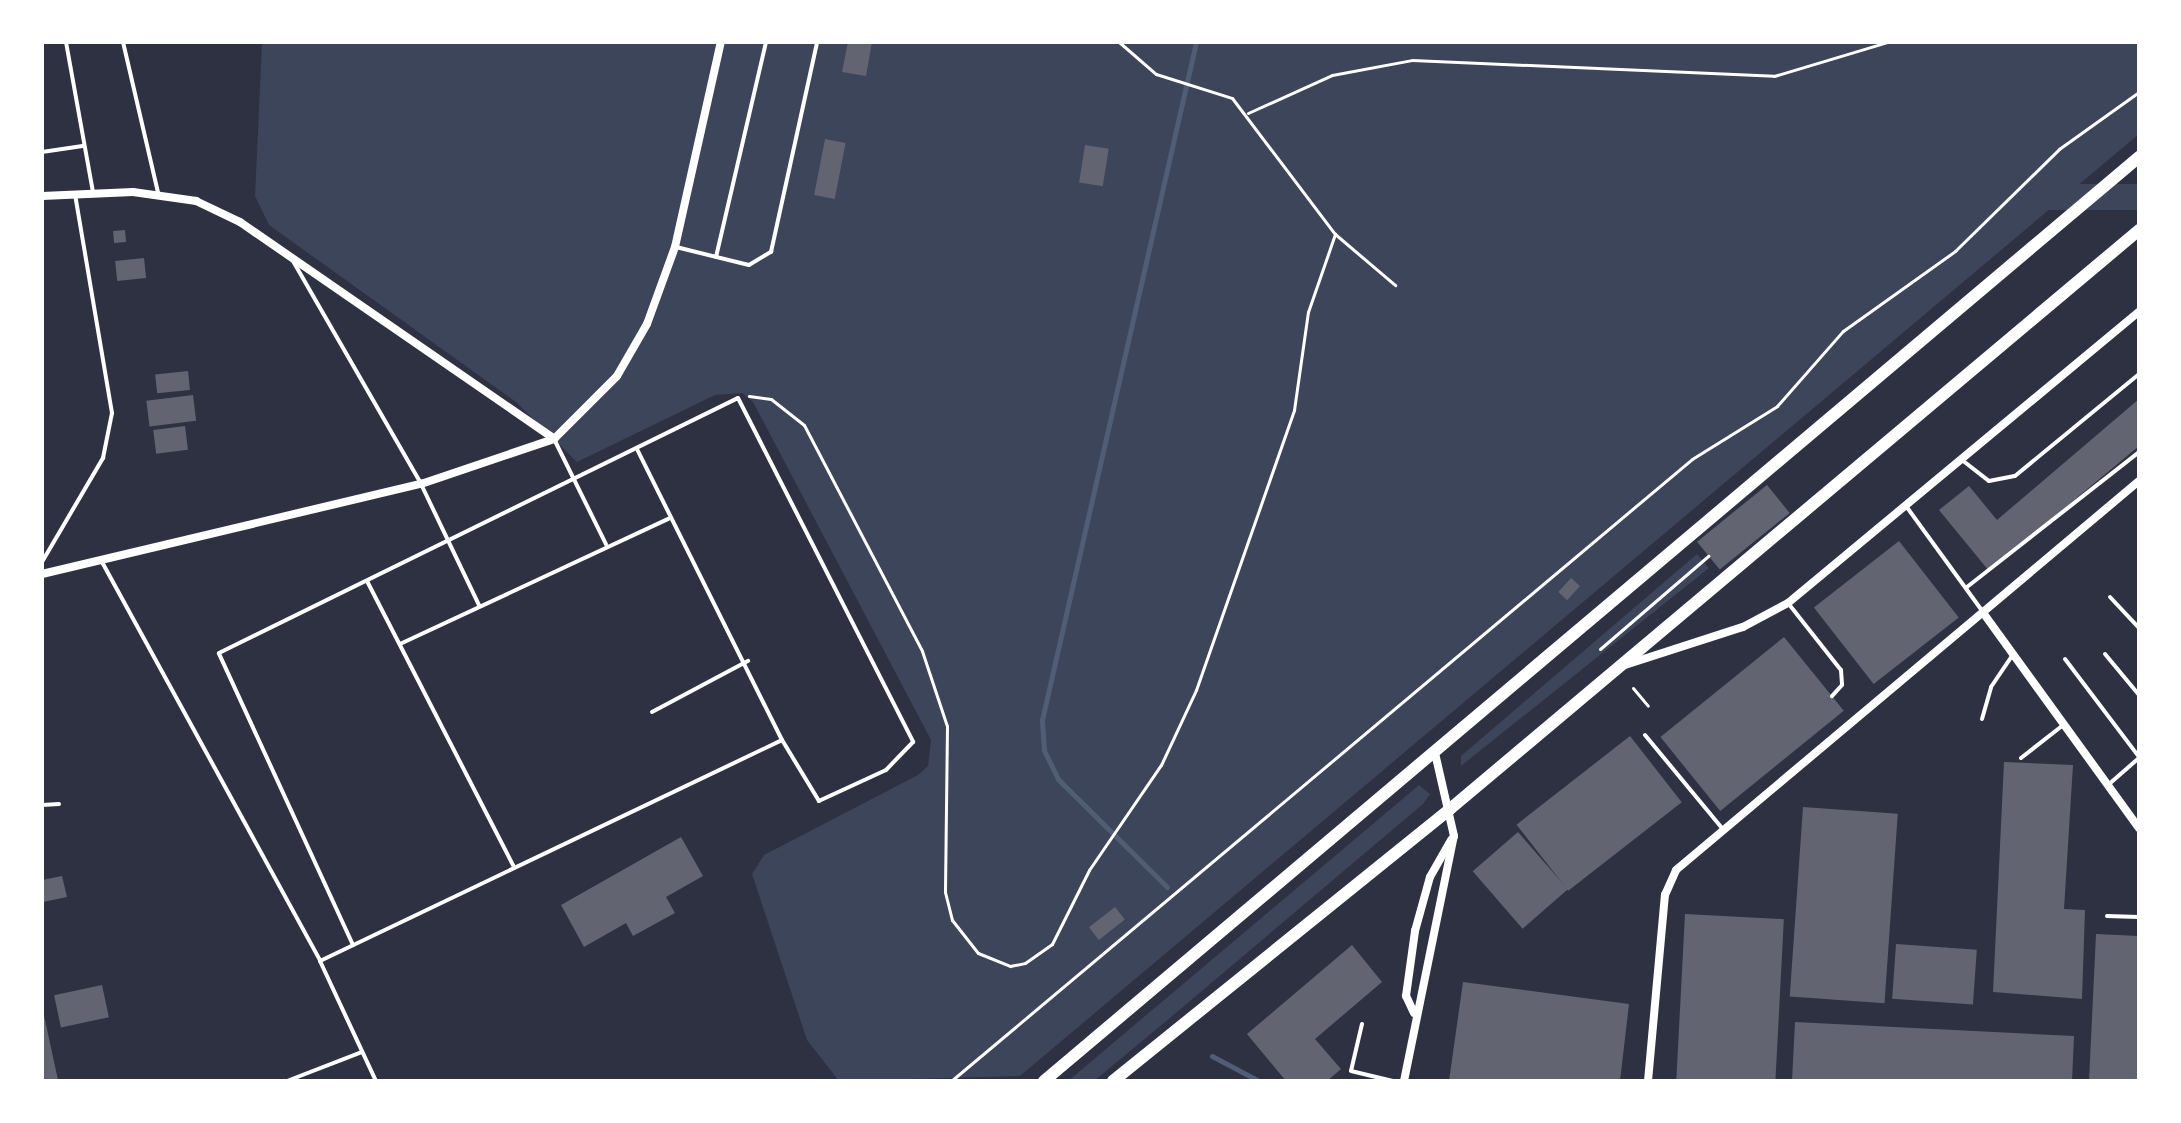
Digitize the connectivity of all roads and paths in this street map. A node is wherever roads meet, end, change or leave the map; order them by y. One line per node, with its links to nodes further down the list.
1 (66, 42): 10 (lane)
2 (123, 42): 14 (lane)
3 (721, 42): 19 (street)
4 (766, 42): 20 (lane)
5 (817, 42): 20 (lane)
6 (1119, 42): 9 (path)
7 (1887, 42): 9 (path)
8 (2139, 92): 85 (path)
9 (1248, 113): 18 (path)
10 (83, 146): 11 (lane); 13 (lane)
11 (42, 152)
12 (2139, 157): 65 (main road)
13 (93, 192): 14 (street); 15 (street)
14 (158, 193): 21 (street)
15 (75, 194): 16 (street); 39 (lane)
16 (42, 196)
17 (2139, 230): 55 (main road)
18 (1335, 234): 22 (path); 26 (path)
19 (675, 247): 20 (lane); 27 (street)
20 (716, 257)
21 (292, 259): 27 (street); 33 (lane)
22 (1395, 285)
23 (2136, 315): 24 (lane); 30 (street)
24 (2139, 326)
25 (2139, 374): 30 (lane)
26 (738, 398): 28 (lane); 64 (lane)
27 (554, 439): 31 (lane); 33 (street)
28 (638, 451): 31 (lane); 35 (lane)
29 (2139, 452): 43 (lane)
30 (1962, 460): 34 (street)
31 (574, 480): 36 (lane); 37 (lane)
32 (2139, 481): 47 (street)
33 (421, 484): 36 (lane); 40 (street)
34 (1905, 505): 43 (lane); 45 (street)
35 (668, 519): 37 (lane); 54 (lane)
36 (446, 541): 42 (lane); 46 (lane)
37 (606, 545): 46 (lane)
38 (1708, 556): 50 (path)
39 (42, 562)
40 (102, 562): 41 (street); 79 (lane)
41 (42, 574)
42 (367, 581): 49 (lane); 78 (lane)
43 (1967, 587): 47 (lane)
44 (2110, 597): 48 (lane)
45 (1788, 603): 55 (street); 58 (lane)
46 (479, 605): 49 (lane)
47 (1984, 614): 51 (street); 72 (street)
48 (2139, 628)
49 (400, 644): 75 (lane)
50 (1600, 649)
51 (2014, 654): 61 (lane); 62 (street)
52 (2105, 654): 57 (lane)
53 (2065, 659): 67 (lane)
54 (748, 661): 60 (lane); 64 (lane)
55 (1616, 668): 71 (main road)
56 (1633, 688): 59 (path)
57 (2139, 695)
58 (1832, 696)
59 (1648, 706)
60 (652, 712)
61 (1982, 719)
62 (2064, 724): 66 (lane); 68 (street)
63 (1645, 735): 72 (lane)
64 (782, 740): 75 (lane)
65 (1435, 753): 71 (street); 86 (main road)
66 (2021, 758)
67 (2139, 758): 68 (lane)
68 (2108, 785): 73 (street)
69 (59, 804): 70 (lane)
70 (42, 805)
71 (1450, 809): 74 (street); 87 (main road)
72 (1722, 828): 90 (street)
73 (2139, 828)
74 (1454, 836): 80 (street); 80 (street)
75 (514, 867): 78 (lane)
76 (2107, 916): 77 (lane)
77 (2139, 917)
78 (353, 945): 79 (lane)
79 (320, 961): 82 (lane)
80 (1414, 1013): 89 (street)
81 (1362, 1024): 88 (lane)
82 (362, 1052): 83 (lane); 84 (lane)
83 (287, 1081)
84 (376, 1081)
85 (951, 1081)
86 (1044, 1081)
87 (1113, 1081)
88 (1393, 1081)
89 (1404, 1081)
90 (1648, 1081)

